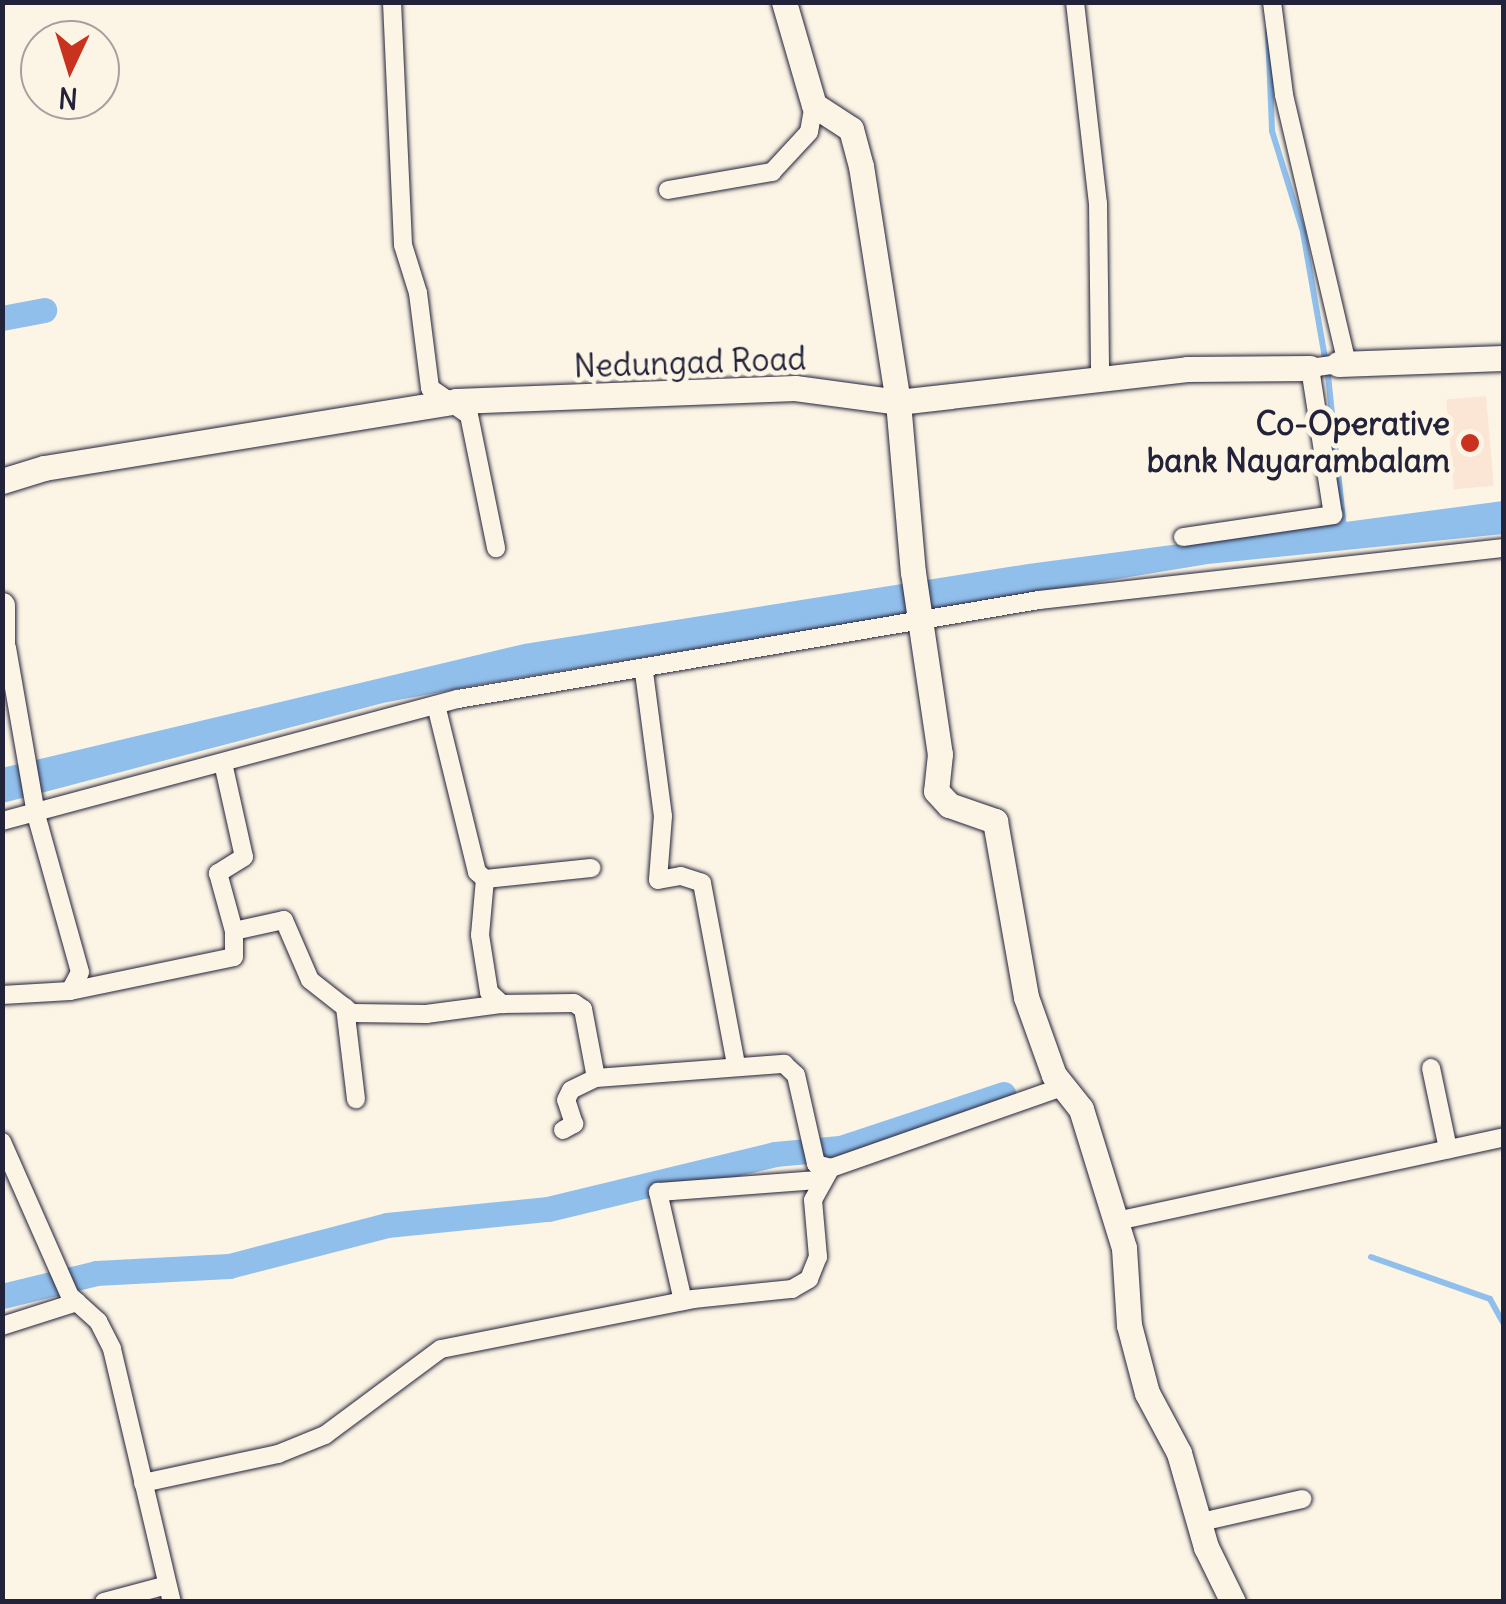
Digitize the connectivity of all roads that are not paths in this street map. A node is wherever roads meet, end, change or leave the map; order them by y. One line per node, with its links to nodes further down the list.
1 (392, 2): 11 (street)
2 (784, 2): 5 (street)
3 (1075, 2): 10 (street)
4 (1272, 2): 8 (street)
5 (814, 104): 6 (street); 12 (street)
6 (668, 190)
7 (1504, 358): 8 (street, Nedungad Road)
8 (1342, 364): 9 (street, Nedungad Road)
9 (1310, 368): 10 (street, Nedungad Road); 14 (street)
10 (1100, 377): 12 (street, Nedungad Road)
11 (456, 402): 12 (street, Nedungad Road); 13 (street, Nedungad Road); 15 (street)
12 (898, 402): 18 (street)
13 (2, 481)
14 (1182, 536)
15 (496, 548)
16 (1504, 548): 18 (street)
17 (2, 604): 19 (street)
18 (921, 621): 20 (street); 35 (street)
19 (5, 648): 23 (street)
20 (644, 672): 21 (street); 32 (street)
21 (436, 705): 22 (street); 26 (street)
22 (224, 763): 23 (street); 27 (street)
23 (36, 814): 24 (street); 28 (street)
24 (2, 821)
25 (592, 868): 26 (street)
26 (485, 879): 30 (street)
27 (234, 931): 28 (street); 31 (street)
28 (70, 991): 29 (street)
29 (2, 995)
30 (502, 1004): 31 (street); 34 (street)
31 (345, 1007): 36 (street)
32 (736, 1064): 34 (street); 41 (street)
33 (1431, 1068): 40 (street)
34 (596, 1078): 37 (street)
35 (1065, 1086): 41 (street); 42 (street)
36 (356, 1099)
37 (564, 1130)
38 (1504, 1138): 40 (street)
39 (2, 1142): 43 (street)
40 (1448, 1149): 42 (street)
41 (825, 1174): 44 (street); 44 (street)
42 (1117, 1221): 48 (street)
43 (74, 1299): 45 (street); 46 (street)
44 (683, 1302): 46 (street)
45 (2, 1326)
46 (143, 1482): 49 (street)
47 (1302, 1499): 48 (street)
48 (1201, 1522): 51 (street)
49 (170, 1593): 50 (street)
50 (104, 1602)
51 (1233, 1602)

